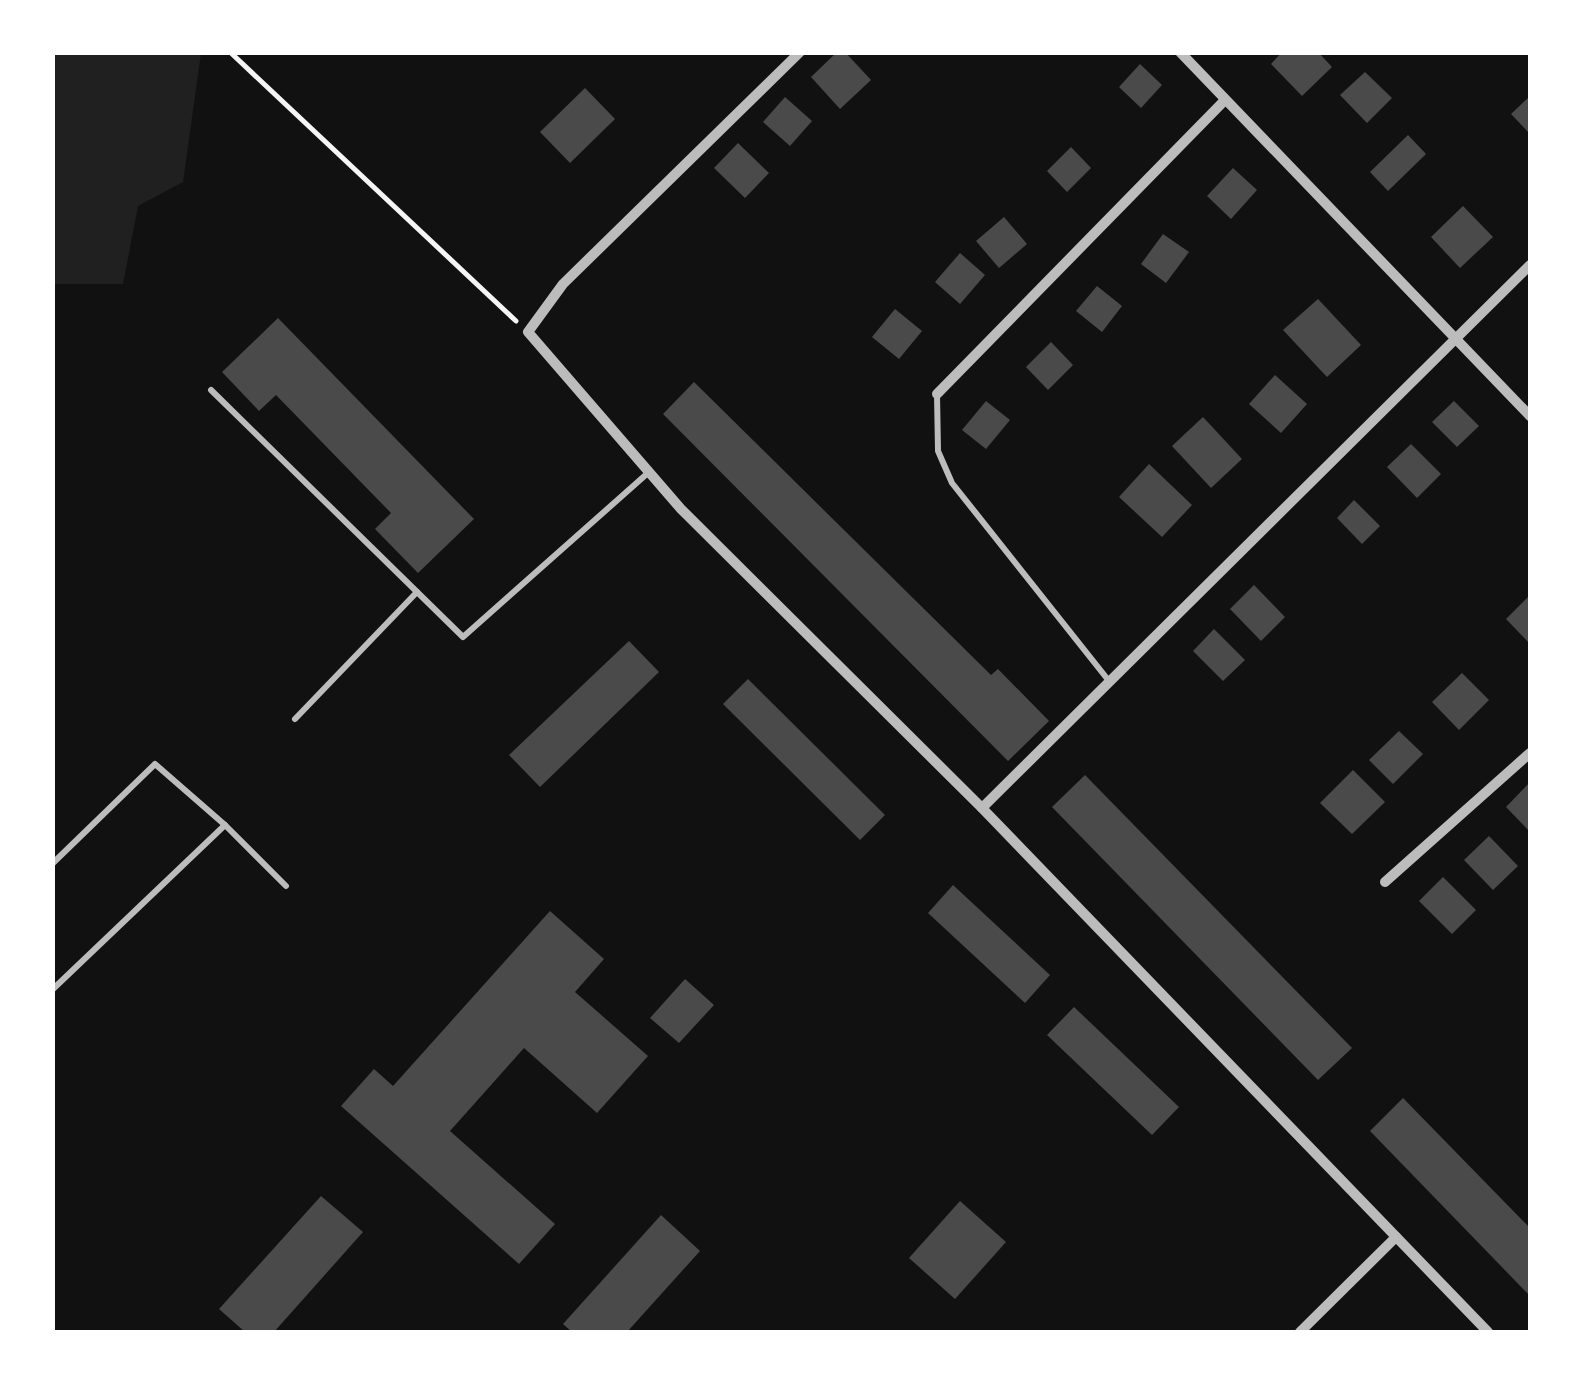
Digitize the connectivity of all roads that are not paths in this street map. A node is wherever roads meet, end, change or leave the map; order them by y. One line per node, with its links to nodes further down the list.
1 (800, 52): 9 (street)
2 (1180, 52): 3 (street)
3 (1224, 101): 5 (street); 7 (street)
4 (1530, 265): 5 (street)
5 (1454, 337): 8 (street); 11 (street)
6 (211, 390): 10 (lane)
7 (937, 394): 11 (lane)
8 (1530, 416)
9 (648, 472): 10 (lane); 14 (street)
10 (417, 592): 12 (lane)
11 (1109, 681): 14 (street)
12 (295, 719)
13 (1530, 753): 17 (street)
14 (982, 808): 20 (street)
15 (225, 825): 16 (lane); 18 (lane); 19 (lane)
16 (52, 864)
17 (1385, 882)
18 (286, 886)
19 (52, 990)
20 (1396, 1237): 21 (street); 22 (street)
21 (1300, 1332)
22 (1488, 1332)

